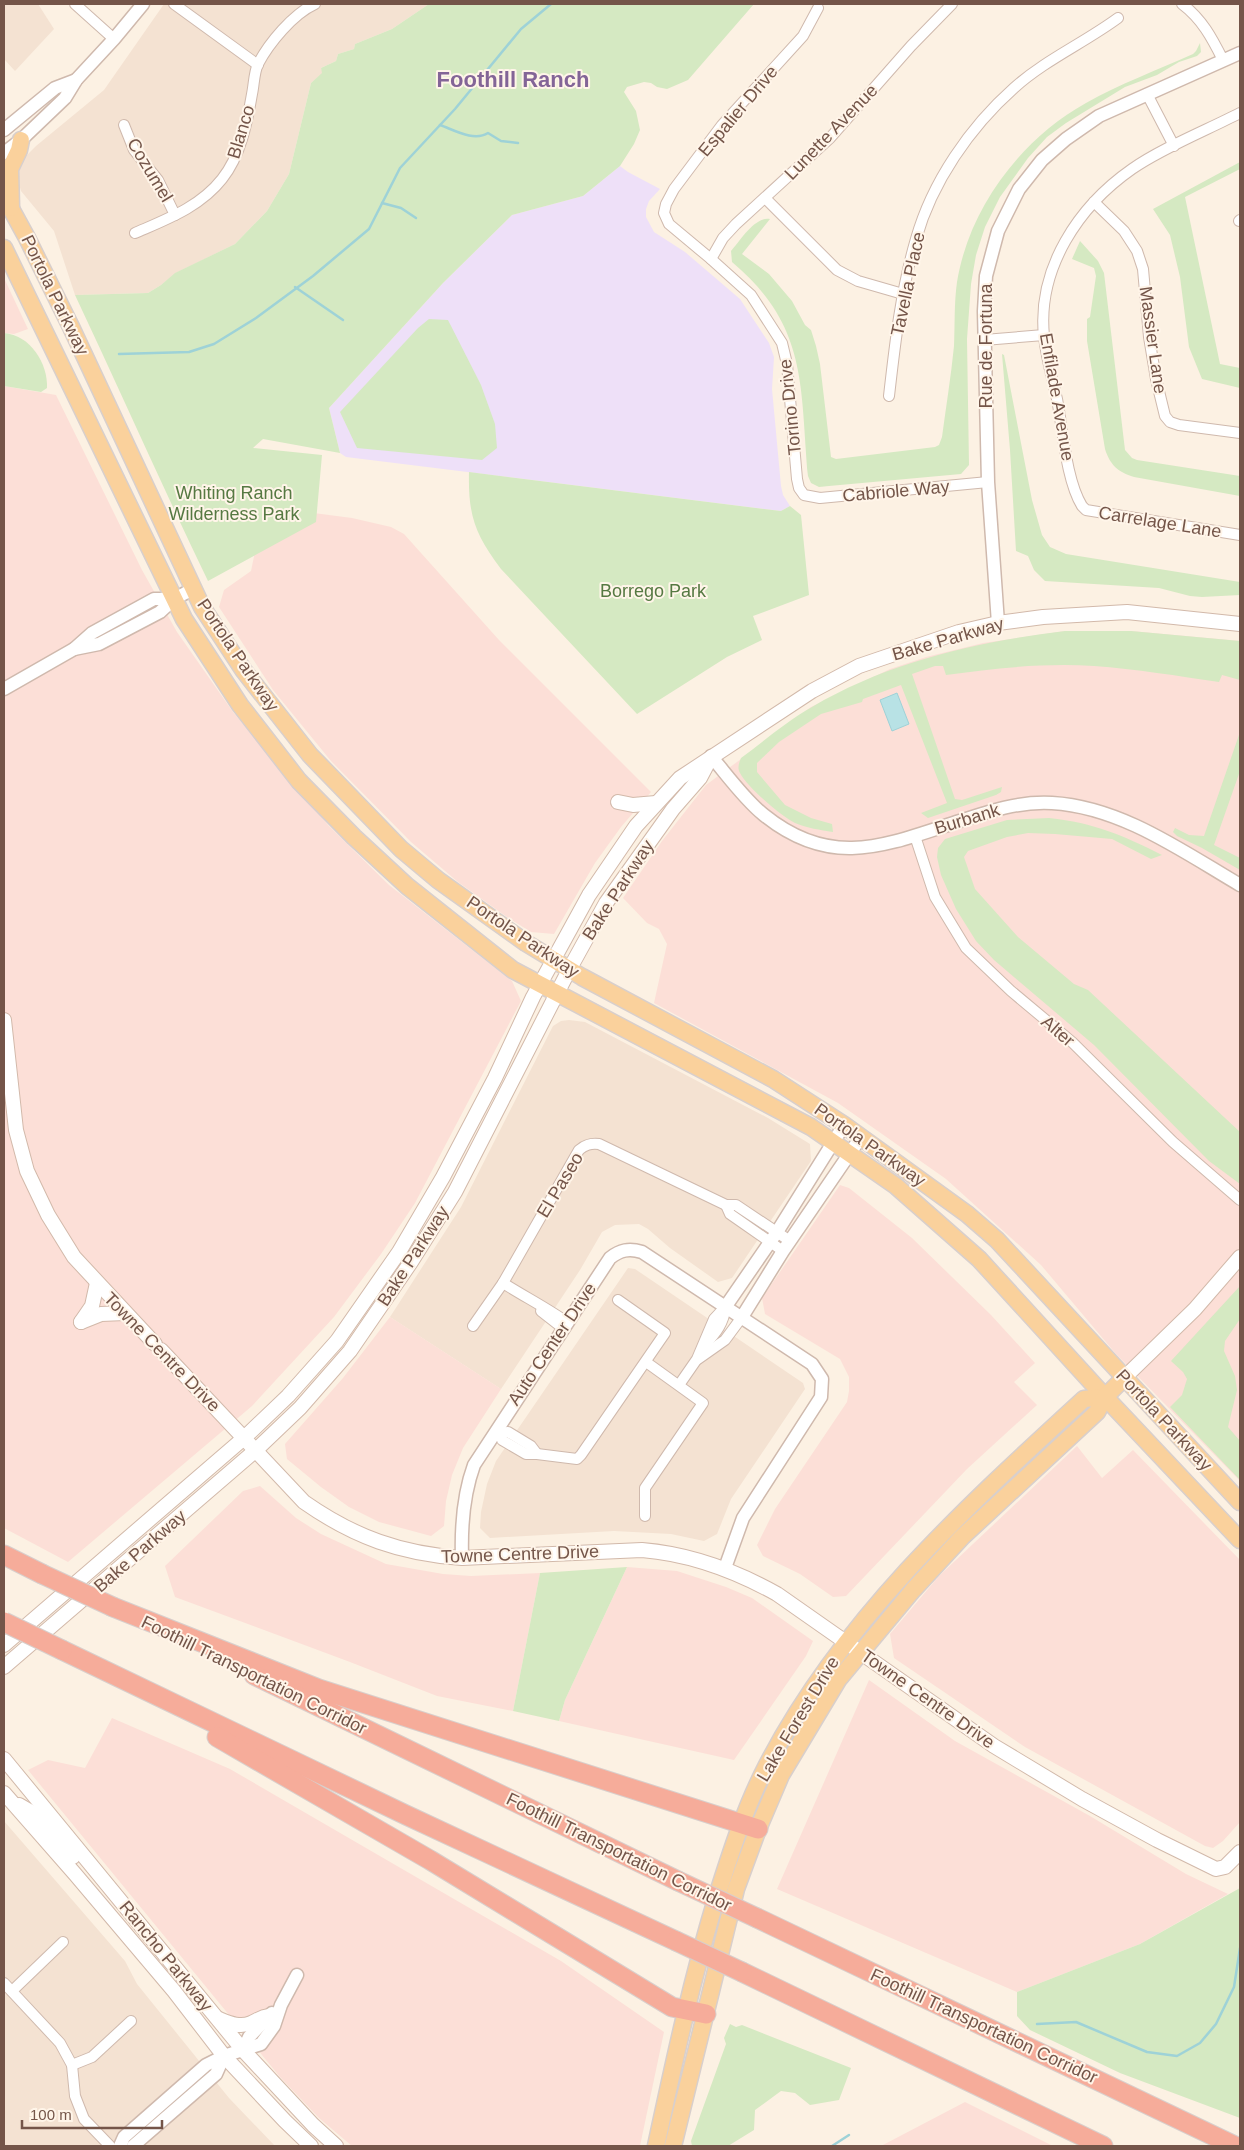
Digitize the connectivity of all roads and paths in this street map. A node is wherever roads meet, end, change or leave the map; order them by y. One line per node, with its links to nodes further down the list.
1 (76, 4): 9 (street)
2 (143, 4): 9 (street)
3 (174, 4): 12 (street)
4 (315, 4): 12 (street, Blanco)
5 (952, 4): 21 (street, Lunette Avenue)
6 (1182, 4): 11 (street)
7 (818, 8): 25 (street, Espalier Drive)
8 (1118, 18): 29 (street, Tavella Place)
9 (114, 39): 13 (street)
10 (1240, 53): 11 (street, Rue de Fortuna)
11 (1224, 60): 14 (street, Rue de Fortuna)
12 (258, 65): 24 (street, Blanco)
13 (76, 80): 17 (street); 18 (street)
14 (1147, 94): 19 (street); 31 (street, Rue de Fortuna)
15 (1240, 113): 19 (street, Enfilade Avenue)
16 (124, 125): 24 (street, Cozumel)
17 (4, 130)
18 (20, 140): 20 (street); 22 (main road)
19 (1174, 146): 23 (street, Enfilade Avenue)
20 (4, 153)
21 (765, 198): 28 (street, Lunette Avenue); 29 (street)
22 (7, 202): 38 (main road, Portola Parkway)
23 (1094, 202): 30 (street, Enfilade Avenue); 33 (street, Massier Lane)
24 (176, 215): 26 (street, Blanco)
25 (664, 216): 28 (street, Torino Drive)
26 (136, 233)
27 (4, 248): 39 (main road, Portola Parkway)
28 (711, 258): 35 (street, Torino Drive)
29 (902, 294): 32 (street, Tavella Place)
30 (1044, 336): 31 (street); 36 (street, Enfilade Avenue)
31 (984, 340): 34 (street, Rue de Fortuna)
32 (889, 396)
33 (1240, 433)
34 (988, 482): 35 (street, Cabriole Way); 40 (street, Rue de Fortuna)
35 (804, 495)
36 (1082, 506): 37 (street, Carrelage Lane)
37 (1240, 535)
38 (193, 589): 39 (street); 50 (main road, Portola Parkway)
39 (174, 599): 42 (street); 52 (main road, Portola Parkway)
40 (998, 623): 41 (main road, Bake Parkway); 43 (main road, Bake Parkway)
41 (1240, 624)
42 (4, 689)
43 (711, 756): 44 (main road, Bake Parkway); 46 (main road, Bake Parkway); 48 (street, Burbank)
44 (700, 778): 47 (main road); 51 (main road, Bake Parkway)
45 (618, 802): 46 (main road)
46 (656, 803): 47 (main road, Bake Parkway)
47 (636, 826): 50 (main road, Bake Parkway)
48 (914, 836): 49 (street, Burbank); 60 (street, Alter)
49 (1240, 885)
50 (552, 960): 51 (main road, Portola Parkway); 52 (main road, Bake Parkway)
51 (569, 970): 53 (main road, Bake Parkway); 55 (main road, Portola Parkway)
52 (540, 985): 53 (main road, Portola Parkway); 59 (main road, Bake Parkway)
53 (557, 994): 57 (main road, Portola Parkway); 65 (main road, Bake Parkway)
54 (4, 1020): 66 (main road, Towne Centre Drive)
55 (844, 1125): 56 (main road, Portola Parkway); 57 (street)
56 (861, 1137): 58 (street); 76 (main road, Portola Parkway)
57 (833, 1143): 58 (main road, Portola Parkway); 61 (street)
58 (849, 1154): 62 (street); 78 (main road, Portola Parkway)
59 (443, 1177): 65 (main road); 80 (main road, Bake Parkway)
60 (1240, 1200)
61 (774, 1237): 62 (street, El Paseo); 63 (street, El Paseo); 67 (street, El Paseo); 69 (street)
62 (790, 1240): 63 (street)
63 (782, 1251): 71 (street)
64 (1240, 1257): 76 (main road, Lake Forest Drive)
65 (411, 1262): 81 (main road, Bake Parkway)
66 (97, 1283): 70 (main road, Towne Centre Drive); 70 (main road)
67 (503, 1283): 72 (street, El Paseo); 73 (street)
68 (618, 1300): 75 (street)
69 (726, 1306): 71 (street, Auto Center Drive); 73 (street, Auto Center Drive); 74 (street)
70 (125, 1313): 80 (main road, Towne Centre Drive)
71 (742, 1317): 74 (street); 87 (street, Auto Center Drive)
72 (473, 1326)
73 (566, 1326): 79 (street, Auto Center Drive)
74 (697, 1359): 77 (street)
75 (646, 1362): 77 (street); 79 (street)
76 (1124, 1378): 78 (main road, Lake Forest Drive); 82 (main road, Portola Parkway)
77 (679, 1385): 83 (street)
78 (1105, 1397): 84 (main road, Portola Parkway); 90 (main road, Lake Forest Drive); 92 (main road, Lake Forest Drive)
79 (498, 1432): 86 (street, Auto Center Drive)
80 (244, 1438): 81 (main road, Towne Centre Drive); 91 (main road, Bake Parkway)
81 (256, 1450): 86 (main road, Towne Centre Drive); 93 (main road, Bake Parkway)
82 (1240, 1502)
83 (645, 1516)
84 (1240, 1540)
85 (4, 1555): 88 (highway, Foothill Transportation Corridor, bridge)
86 (462, 1558): 87 (main road, Towne Centre Drive)
87 (724, 1568): 90 (main road, Towne Centre Drive)
88 (113, 1607): 97 (highway); 121 (highway, Foothill Transportation Corridor, bridge)
89 (4, 1622): 94 (highway, bridge)
90 (846, 1642): 92 (main road, Towne Centre Drive); 97 (main road, Lake Forest Drive)
91 (4, 1645)
92 (861, 1652): 97 (main road, Lake Forest Drive); 98 (main road, Towne Centre Drive)
93 (4, 1667)
94 (177, 1705): 105 (highway); 120 (highway, bridge)
95 (4, 1759): 99 (main road, Rancho Parkway)
96 (6, 1796): 99 (main road); 111 (main road, Rancho Parkway)
97 (749, 1827): 105 (main road, Lake Forest Drive); 106 (main road, Lake Forest Drive)
98 (1240, 1852)
99 (93, 1866): 108 (main road, Rancho Parkway)
100 (63, 1942): 103 (street)
101 (296, 1975): 104 (street)
102 (4, 1983): 103 (street)
103 (12, 1991): 112 (street)
104 (281, 2005): 107 (street); 110 (street)
105 (686, 2010): 106 (highway); 118 (main road, Lake Forest Drive)
106 (706, 2014): 119 (main road, Lake Forest Drive)
107 (270, 2016): 108 (main road); 110 (street)
108 (218, 2019): 110 (main road, Rancho Parkway)
109 (131, 2021): 112 (street)
110 (244, 2050): 111 (street); 117 (main road, Rancho Parkway)
111 (224, 2056): 114 (street); 115 (street); 116 (main road, Rancho Parkway)
112 (72, 2066): 113 (street)
113 (110, 2146)
114 (120, 2146)
115 (133, 2146)
116 (311, 2146)
117 (336, 2146)
118 (656, 2146)
119 (673, 2146)
120 (1103, 2146)
121 (1235, 2146)

